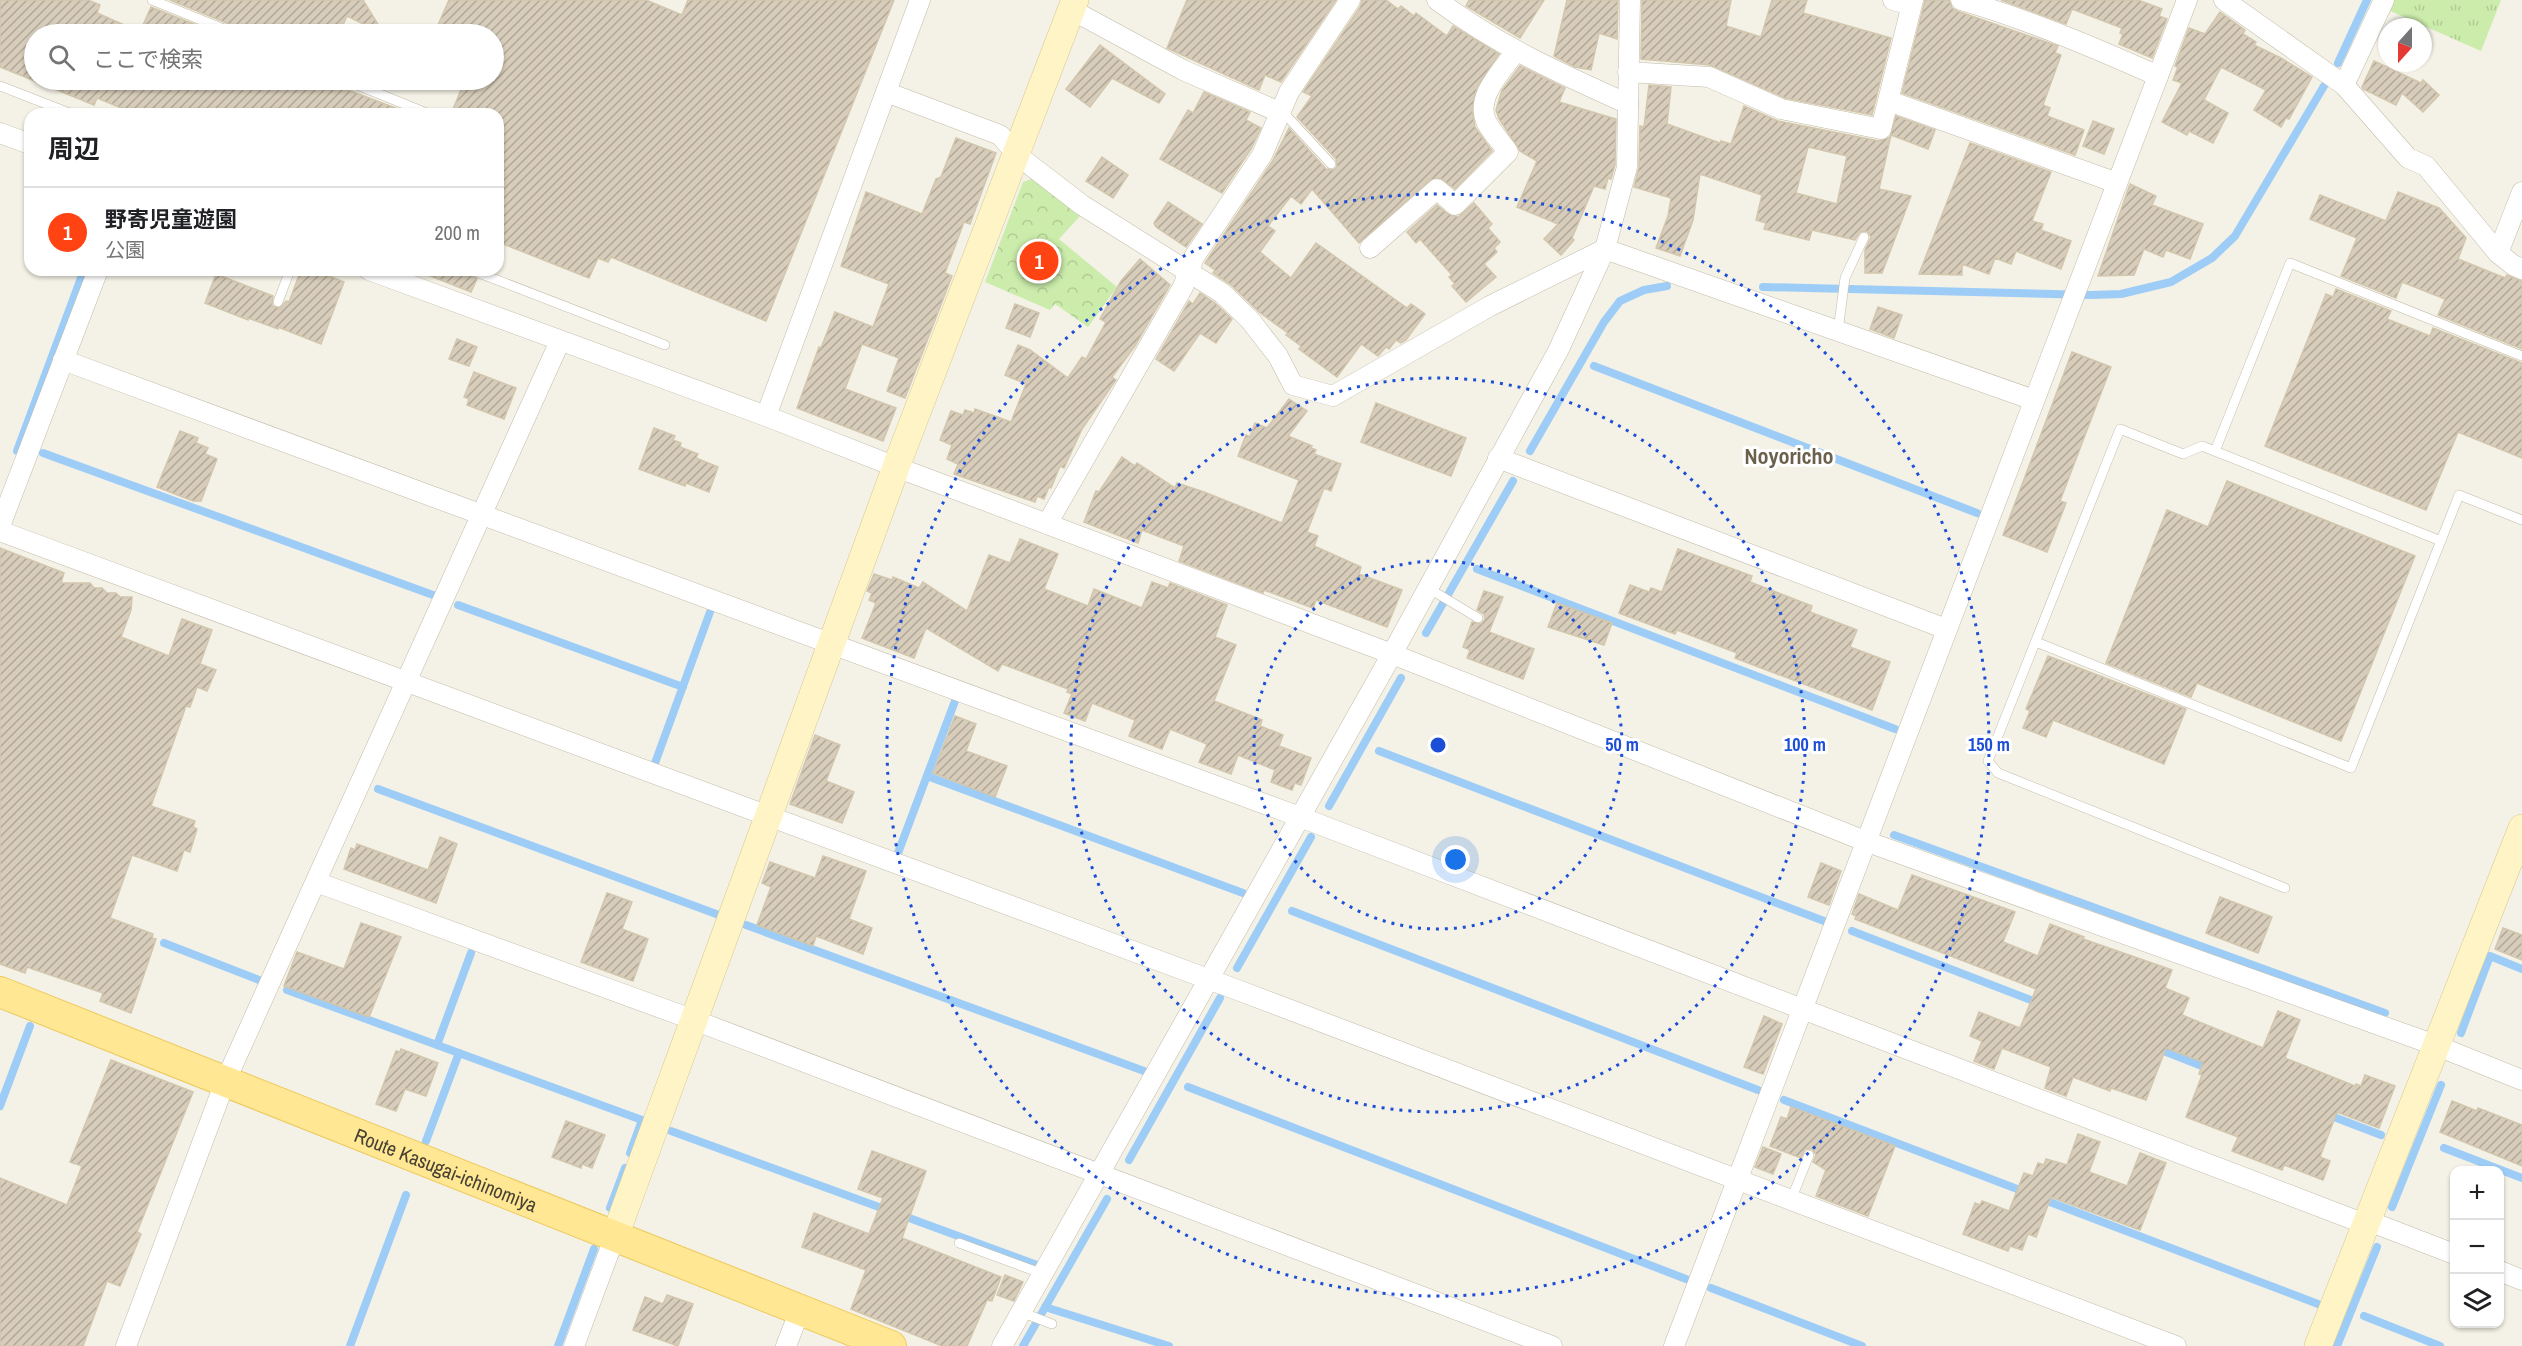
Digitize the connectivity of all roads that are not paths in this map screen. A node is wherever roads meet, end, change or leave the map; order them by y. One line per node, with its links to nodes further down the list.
1 (152, 0): 12 (lane)
2 (920, 0): 19 (street)
3 (1350, 0): 24 (street)
4 (1437, 0): 13 (street)
5 (1630, 0): 14 (street)
6 (1961, 0): 15 (street)
7 (2187, 0): 15 (street)
8 (2224, 0): 16 (street)
9 (2384, 0): 16 (street)
10 (1906, 2): 20 (street)
11 (1074, 5): 24 (street); 27 (street)
12 (211, 24)
13 (1516, 51): 21 (street); 32 (street)
14 (1628, 72): 20 (street); 21 (street)
15 (2158, 76): 29 (street)
16 (2344, 85): 34 (street)
17 (0, 86): 22 (lane)
18 (370, 90): 23 (lane)
19 (886, 92): 27 (street); 48 (street)
20 (1889, 101): 29 (street)
21 (1628, 104): 33 (street)
22 (57, 108)
23 (414, 108)
24 (1280, 111): 28 (lane); 36 (street)
25 (0, 133): 26 (street)
26 (24, 142)
27 (1017, 155): 36 (street); 51 (street)
28 (1330, 164)
29 (2117, 183): 47 (street)
30 (2522, 192): 34 (street)
31 (1864, 237): 42 (lane)
32 (1370, 248)
33 (1605, 249): 36 (street); 42 (street); 50 (street)
34 (2498, 253): 35 (street)
35 (2522, 269)
36 (1188, 273): 54 (street)
37 (96, 276): 46 (street)
38 (288, 276): 41 (lane)
39 (385, 276): 43 (street)
40 (487, 276): 44 (lane)
41 (278, 302)
42 (1838, 331): 47 (street)
43 (560, 341): 48 (street); 52 (street)
44 (665, 345)
45 (2522, 356): 49 (lane)
46 (63, 360): 52 (street); 55 (street)
47 (2034, 400): 60 (street)
48 (766, 416): 51 (street)
49 (2215, 451): 57 (lane); 61 (lane)
50 (1498, 458): 58 (street); 60 (street)
51 (896, 467): 54 (street); 62 (street)
52 (481, 514): 62 (street); 64 (street)
53 (2522, 520): 57 (lane)
54 (1047, 524): 63 (street)
55 (0, 526)
56 (0, 531): 64 (street)
57 (2441, 541): 61 (lane)
58 (1434, 591): 59 (lane); 63 (street)
59 (1478, 618)
60 (1946, 629): 67 (street)
61 (2036, 642): 70 (lane)
62 (832, 645): 65 (street); 66 (street)
63 (1392, 654): 66 (street); 67 (street)
64 (405, 682): 65 (street); 69 (street)
65 (768, 816): 71 (street); 74 (street)
66 (1300, 817): 71 (street); 73 (street)
67 (1865, 841): 73 (street); 75 (street)
68 (2519, 844): 75 (street)
69 (316, 882): 74 (street); 77 (street)
70 (2285, 888)
71 (1209, 979): 79 (street); 80 (street)
72 (0, 992): 77 (main road, Route Kasugai-ichinomiya)
73 (1802, 1008): 80 (street); 82 (street)
74 (694, 1020): 79 (street); 83 (street)
75 (2435, 1045): 76 (street); 82 (street)
76 (2522, 1080)
77 (225, 1082): 83 (main road, Route Kasugai-ichinomiya); 92 (street)
78 (1809, 1155): 81 (lane)
79 (1099, 1174): 87 (street); 97 (street)
80 (1736, 1180): 81 (street); 98 (street)
81 (1791, 1201): 99 (street)
82 (2365, 1222): 85 (street); 100 (street)
83 (615, 1236): 89 (main road, Route Kasugai-ichinomiya); 93 (street)
84 (959, 1243): 87 (lane)
85 (2450, 1253)
86 (2504, 1273): 88 (street)
87 (1042, 1274): 90 (street)
88 (2522, 1280)
89 (800, 1310): 94 (street); 95 (main road, Route Kasugai-ichinomiya)
90 (1027, 1314): 91 (lane); 96 (street)
91 (1049, 1322)
92 (126, 1346)
93 (574, 1346)
94 (786, 1346)
95 (891, 1346)
96 (1002, 1346)
97 (1552, 1346)
98 (1674, 1346)
99 (2176, 1346)
100 (2318, 1346)

